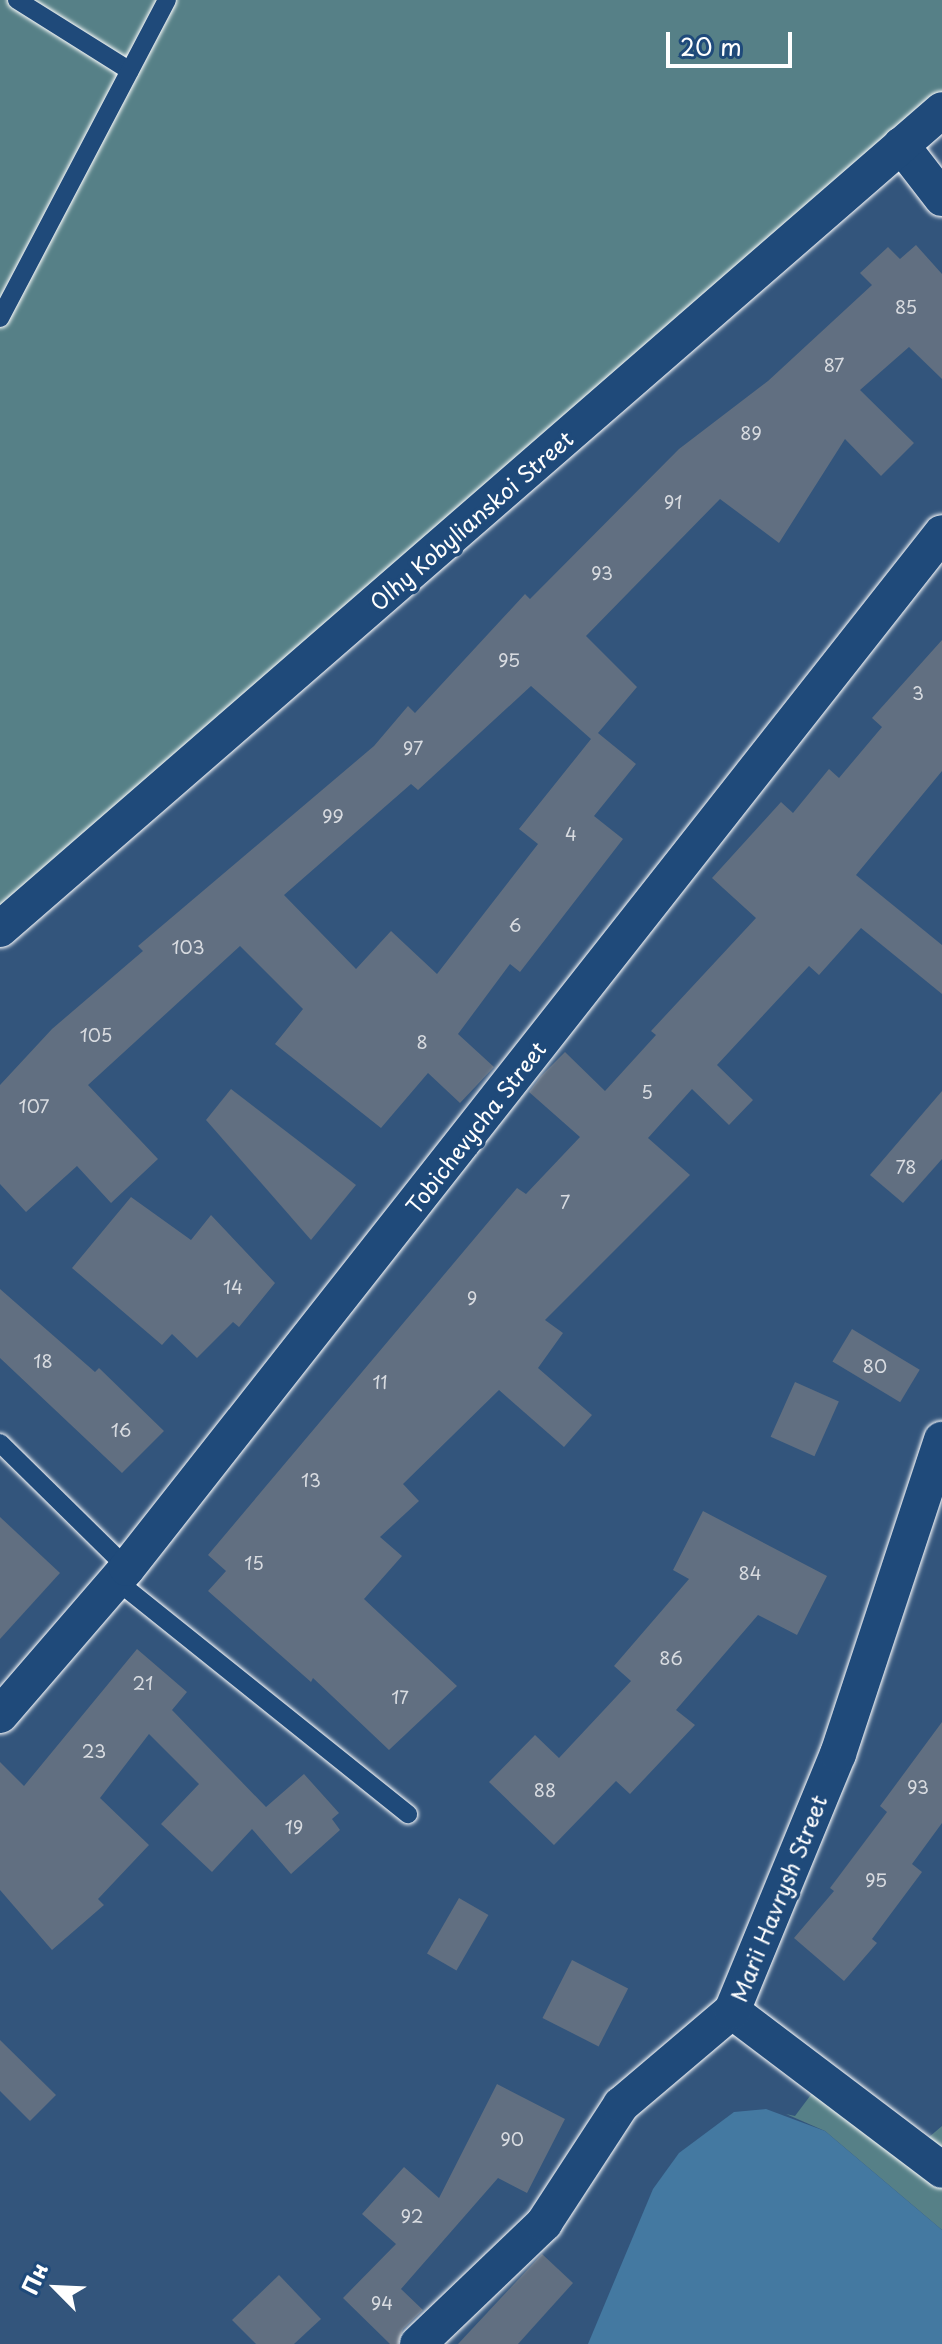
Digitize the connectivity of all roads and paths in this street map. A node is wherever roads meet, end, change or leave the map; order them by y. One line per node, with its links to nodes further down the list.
1 (17, 0): 3 (lane)
2 (167, 0): 3 (lane)
3 (130, 71): 7 (lane)
4 (942, 110): 5 (street, Olhy Kobylianskoi Street)
5 (901, 145): 6 (street); 9 (street, Olhy Kobylianskoi Street)
6 (942, 198)
7 (0, 318)
8 (942, 533): 12 (street, Tobichevycha Street)
9 (0, 929)
10 (942, 1440): 15 (street, Marii Havrysh Street)
11 (0, 1443): 12 (lane)
12 (122, 1575): 13 (street, Tobichevycha Street); 14 (lane)
13 (0, 1715)
14 (408, 1814)
15 (732, 2011): 16 (street); 17 (street, Marii Havrysh Street)
16 (942, 2170)
17 (418, 2344)

